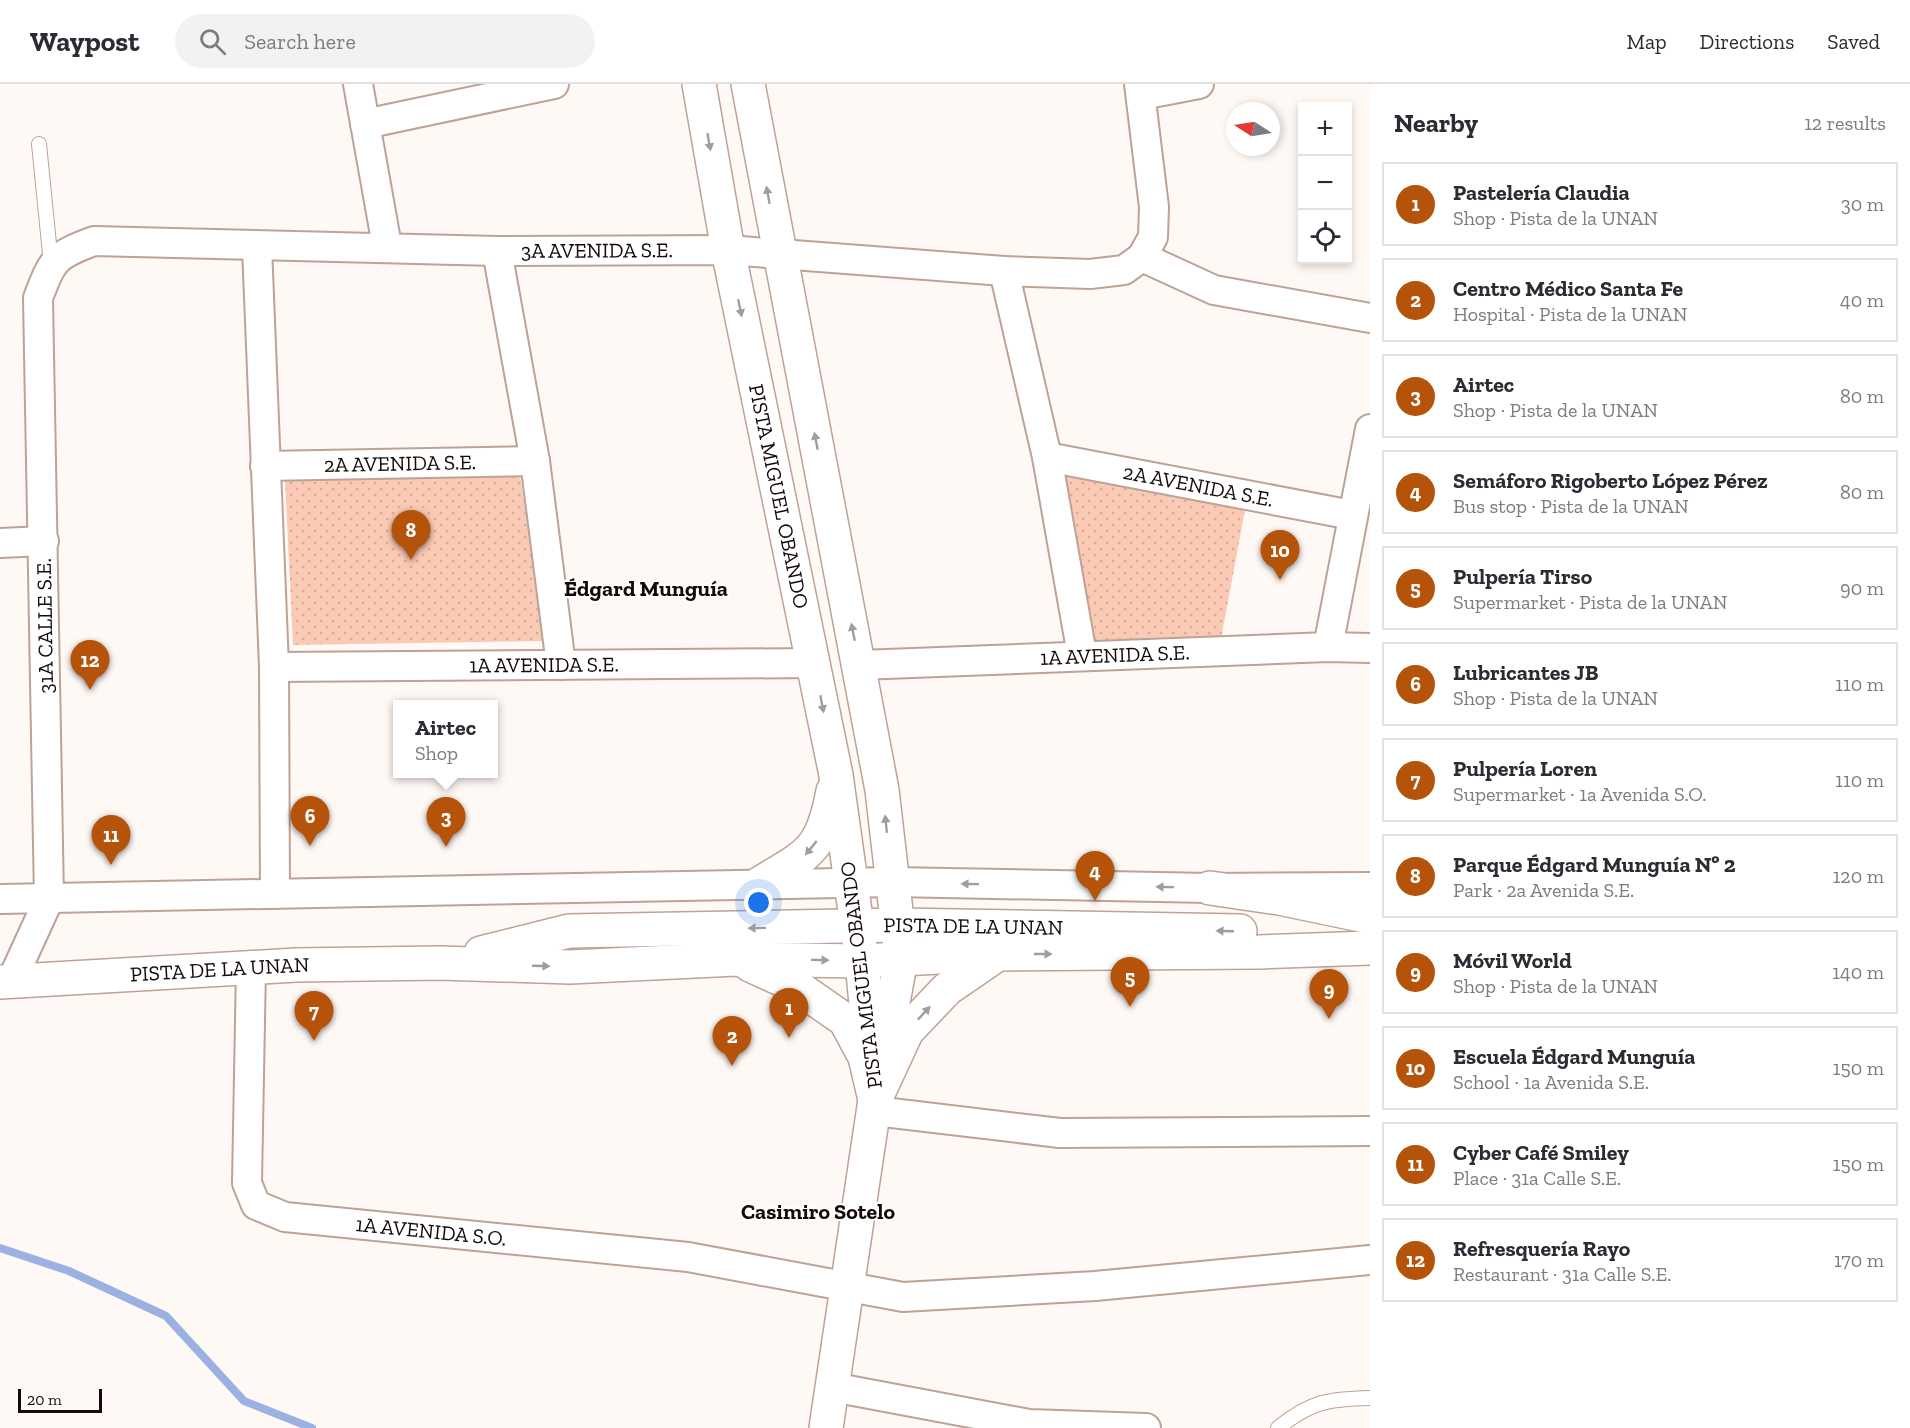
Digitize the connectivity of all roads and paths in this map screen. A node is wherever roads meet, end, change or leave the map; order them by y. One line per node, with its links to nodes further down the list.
1 (358, 84): 7 (street)
2 (554, 84): 7 (street)
3 (699, 84): 11 (main road, PISTA MIGUEL OBANDO, one-way to 11)
4 (748, 84): 13 (main road, PISTA MIGUEL OBANDO, one-way to 4)
5 (1199, 84): 6 (street)
6 (1140, 90): 14 (street)
7 (365, 124): 9 (street)
8 (39, 144): 15 (lane)
9 (387, 246): 10 (street, 3A AVENIDA S.E.); 12 (street, 3A AVENIDA S.E.)
10 (256, 247): 15 (street, 3A AVENIDA S.E.); 21 (street)
11 (728, 250): 12 (street, 3A AVENIDA S.E.); 13 (street, 3A AVENIDA S.E.); 28 (main road, PISTA MIGUEL OBANDO, one-way to 28)
12 (497, 251): 20 (street)
13 (779, 253): 16 (street, 3A AVENIDA S.E.); 30 (main road, PISTA MIGUEL OBANDO, one-way to 13)
14 (1142, 256): 16 (street, 3A AVENIDA S.E.); 17 (street)
15 (51, 264): 23 (street, 31A CALLE S.E.)
16 (1004, 271): 19 (street)
17 (1370, 318)
18 (1370, 429): 22 (street)
19 (1047, 457): 22 (street, 2A AVENIDA S.E.); 27 (street)
20 (535, 461): 21 (street, 2A AVENIDA S.E.); 29 (street)
21 (265, 466): 31 (street)
22 (1352, 515): 25 (street)
23 (44, 541): 24 (street); 40 (street, 31A CALLE S.E.)
24 (0, 543)
25 (1328, 647): 26 (street, 1A AVENIDA S.E.); 27 (street, 1A AVENIDA S.E.)
26 (1370, 648)
27 (1082, 655): 30 (street, 1A AVENIDA S.E.)
28 (814, 663): 29 (street, 1A AVENIDA S.E.); 32 (main road, PISTA MIGUEL OBANDO, one-way to 32)
29 (561, 665): 31 (street, 1A AVENIDA S.E.)
30 (860, 665): 33 (main road, PISTA MIGUEL OBANDO, one-way to 30)
31 (274, 667): 38 (street)
32 (836, 775): 34 (main road, one-way to 34); 35 (main road, PISTA MIGUEL OBANDO)
33 (892, 882): 35 (street); 37 (street, one-way to 33); 41 (main road, PISTA MIGUEL OBANDO)
34 (759, 884): 35 (street); 38 (street)
35 (852, 884): 42 (main road, PISTA MIGUEL OBANDO)
36 (1370, 887): 37 (street)
37 (1210, 888): 43 (main road)
38 (275, 894): 40 (street)
39 (0, 899): 40 (street)
40 (49, 899): 50 (street, 31A CALLE S.E.)
41 (898, 924): 42 (main road, PISTA DE LA UNAN); 43 (main road, PISTA DE LA UNAN, one-way to 41); 46 (main road, PISTA MIGUEL OBANDO)
42 (857, 926): 47 (main road, PISTA MIGUEL OBANDO); 48 (main road, PISTA DE LA UNAN, one-way to 48)
43 (1369, 938): 44 (main road, PISTA DE LA UNAN, one-way to 43)
44 (998, 954): 46 (main road, PISTA DE LA UNAN); 51 (main road, one-way to 44)
45 (736, 959): 47 (main road, PISTA DE LA UNAN, one-way to 47); 48 (main road, PISTA DE LA UNAN, one-way to 45); 51 (main road)
46 (901, 959): 47 (main road, PISTA DE LA UNAN); 51 (main road, PISTA MIGUEL OBANDO)
47 (862, 961): 51 (main road, PISTA MIGUEL OBANDO)
48 (440, 963): 49 (main road, PISTA DE LA UNAN)
49 (251, 967): 50 (main road, PISTA DE LA UNAN); 54 (street, 1A AVENIDA S.O.)
50 (5, 982)
51 (875, 1106): 52 (street); 54 (main road)
52 (1370, 1131)
53 (1370, 1260): 54 (street, 1A AVENIDA S.O.)
54 (846, 1287): 55 (main road)
55 (831, 1387): 57 (main road); 58 (street)
56 (1370, 1398): 59 (lane)
57 (826, 1428)
58 (1146, 1428)
59 (1278, 1428)

